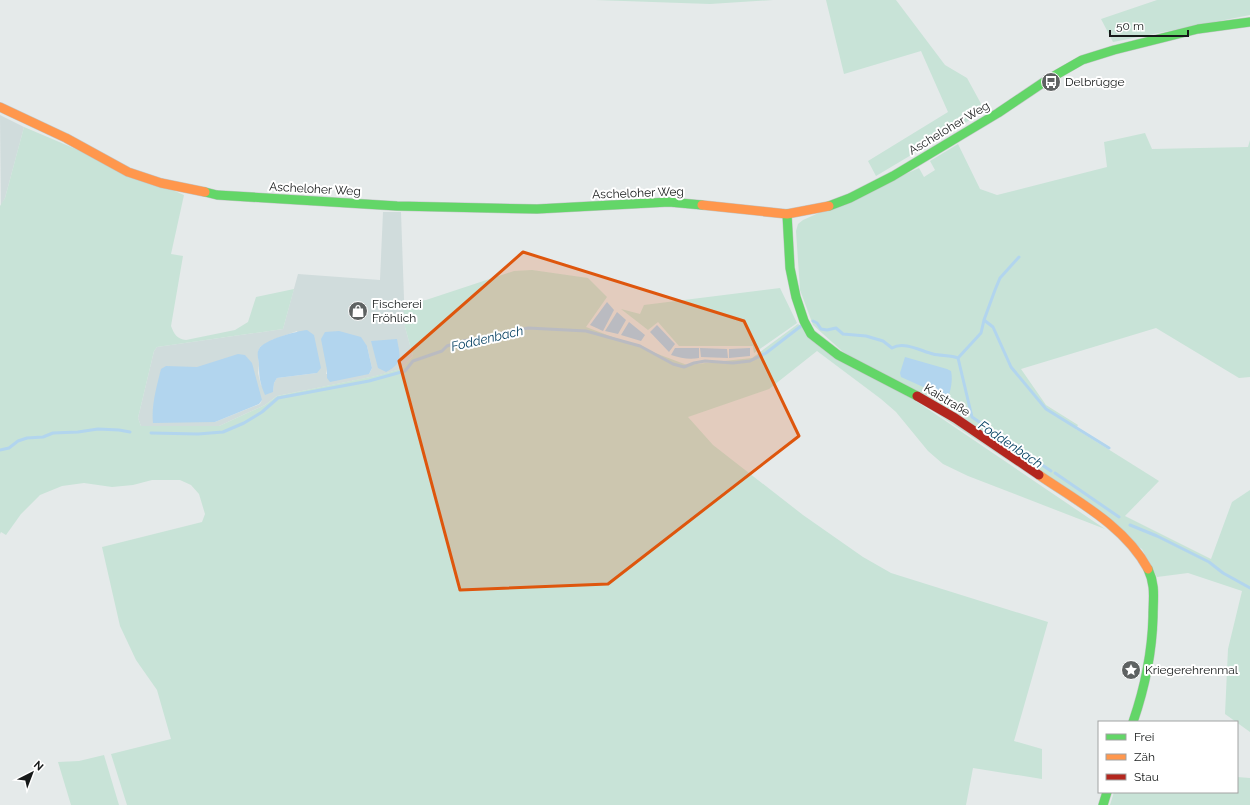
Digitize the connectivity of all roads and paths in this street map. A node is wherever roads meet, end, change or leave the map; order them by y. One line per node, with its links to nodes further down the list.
1 (1250, 22): 3 (street, Ascheloher Weg)
2 (0, 107): 3 (street, Ascheloher Weg)
3 (787, 214): 4 (street, Kaistraße)
4 (1133, 721)
5 (1108, 793): 6 (street)
6 (1103, 805)

